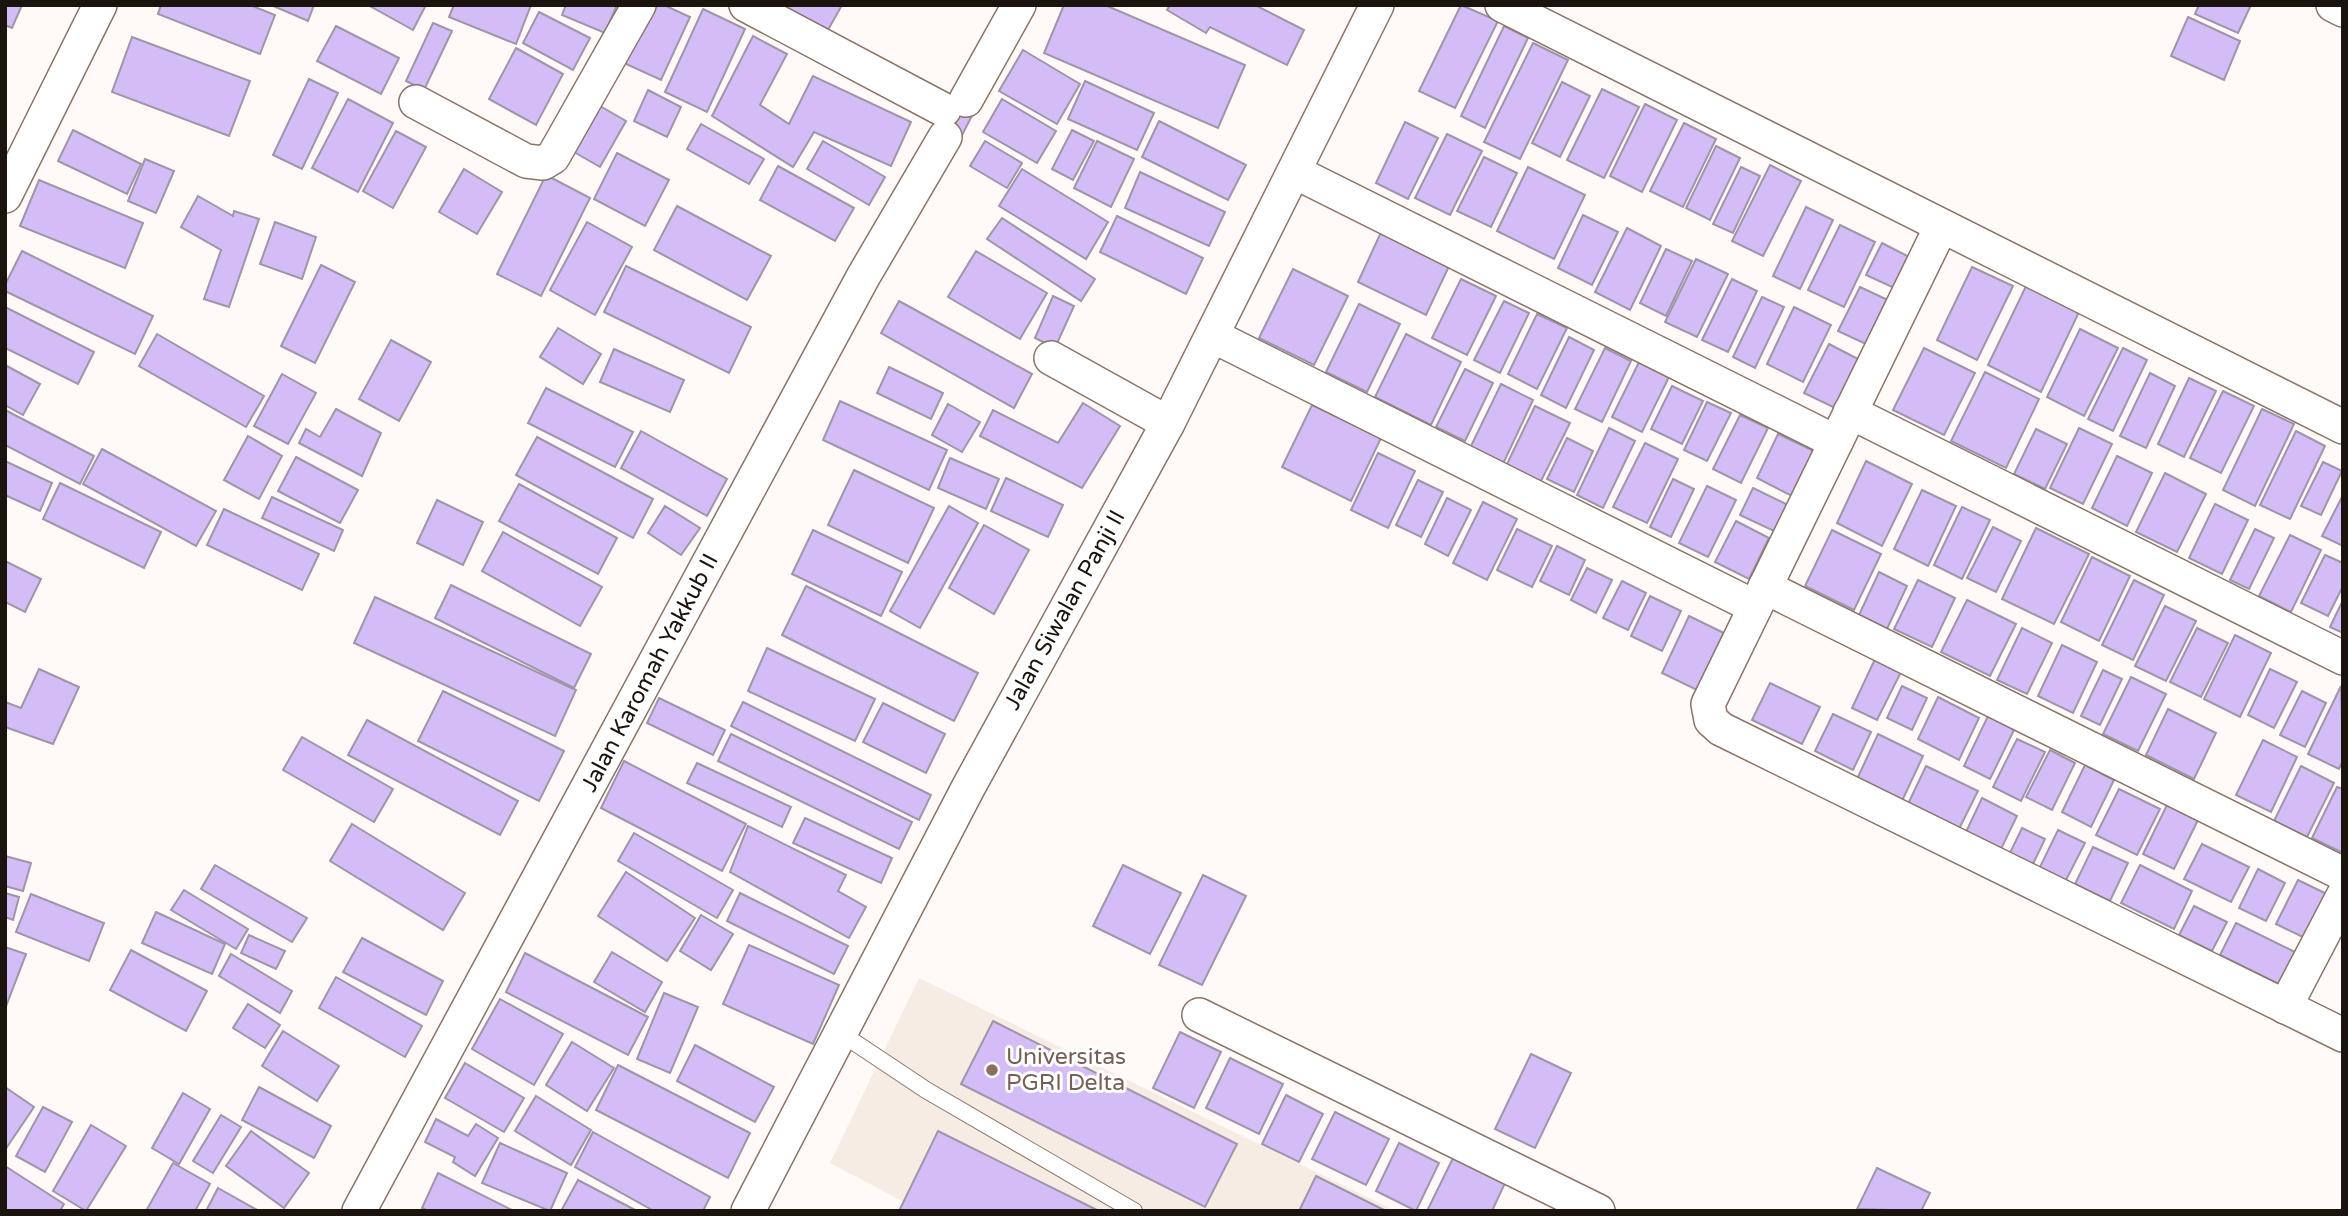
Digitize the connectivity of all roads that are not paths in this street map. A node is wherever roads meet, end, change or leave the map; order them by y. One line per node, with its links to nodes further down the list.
1 (100, 5): 12 (street)
2 (639, 5): 9 (street)
3 (747, 5): 10 (street)
4 (1018, 5): 10 (street, Jalan Karomah Yakkub II)
5 (1377, 5): 11 (street, Jalan Siwalan Panji II)
6 (1502, 5): 13 (street)
7 (2333, 5): 8 (street)
8 (2343, 10)
9 (416, 102)
10 (951, 116): 28 (street, Jalan Karomah Yakkub II)
11 (1295, 172): 14 (street, Jalan Siwalan Panji II); 19 (street)
12 (5, 196)
13 (1941, 227): 16 (street); 18 (street)
14 (1213, 336): 17 (street, Jalan Siwalan Panji II); 20 (street)
15 (1051, 358): 17 (street)
16 (1850, 412): 19 (street); 21 (street)
17 (1168, 423): 26 (street, Jalan Siwalan Panji II)
18 (2343, 427)
19 (1836, 442): 20 (street)
20 (1760, 597): 22 (street); 24 (street)
21 (2343, 658)
22 (2343, 874)
23 (2343, 896): 24 (street)
24 (2285, 1007): 27 (street)
25 (1199, 1015): 31 (street)
26 (842, 1034): 29 (street, Jalan Siwalan Panji II); 30 (lane)
27 (2343, 1035)
28 (359, 1211)
29 (748, 1211)
30 (1134, 1211)
31 (1598, 1211)

